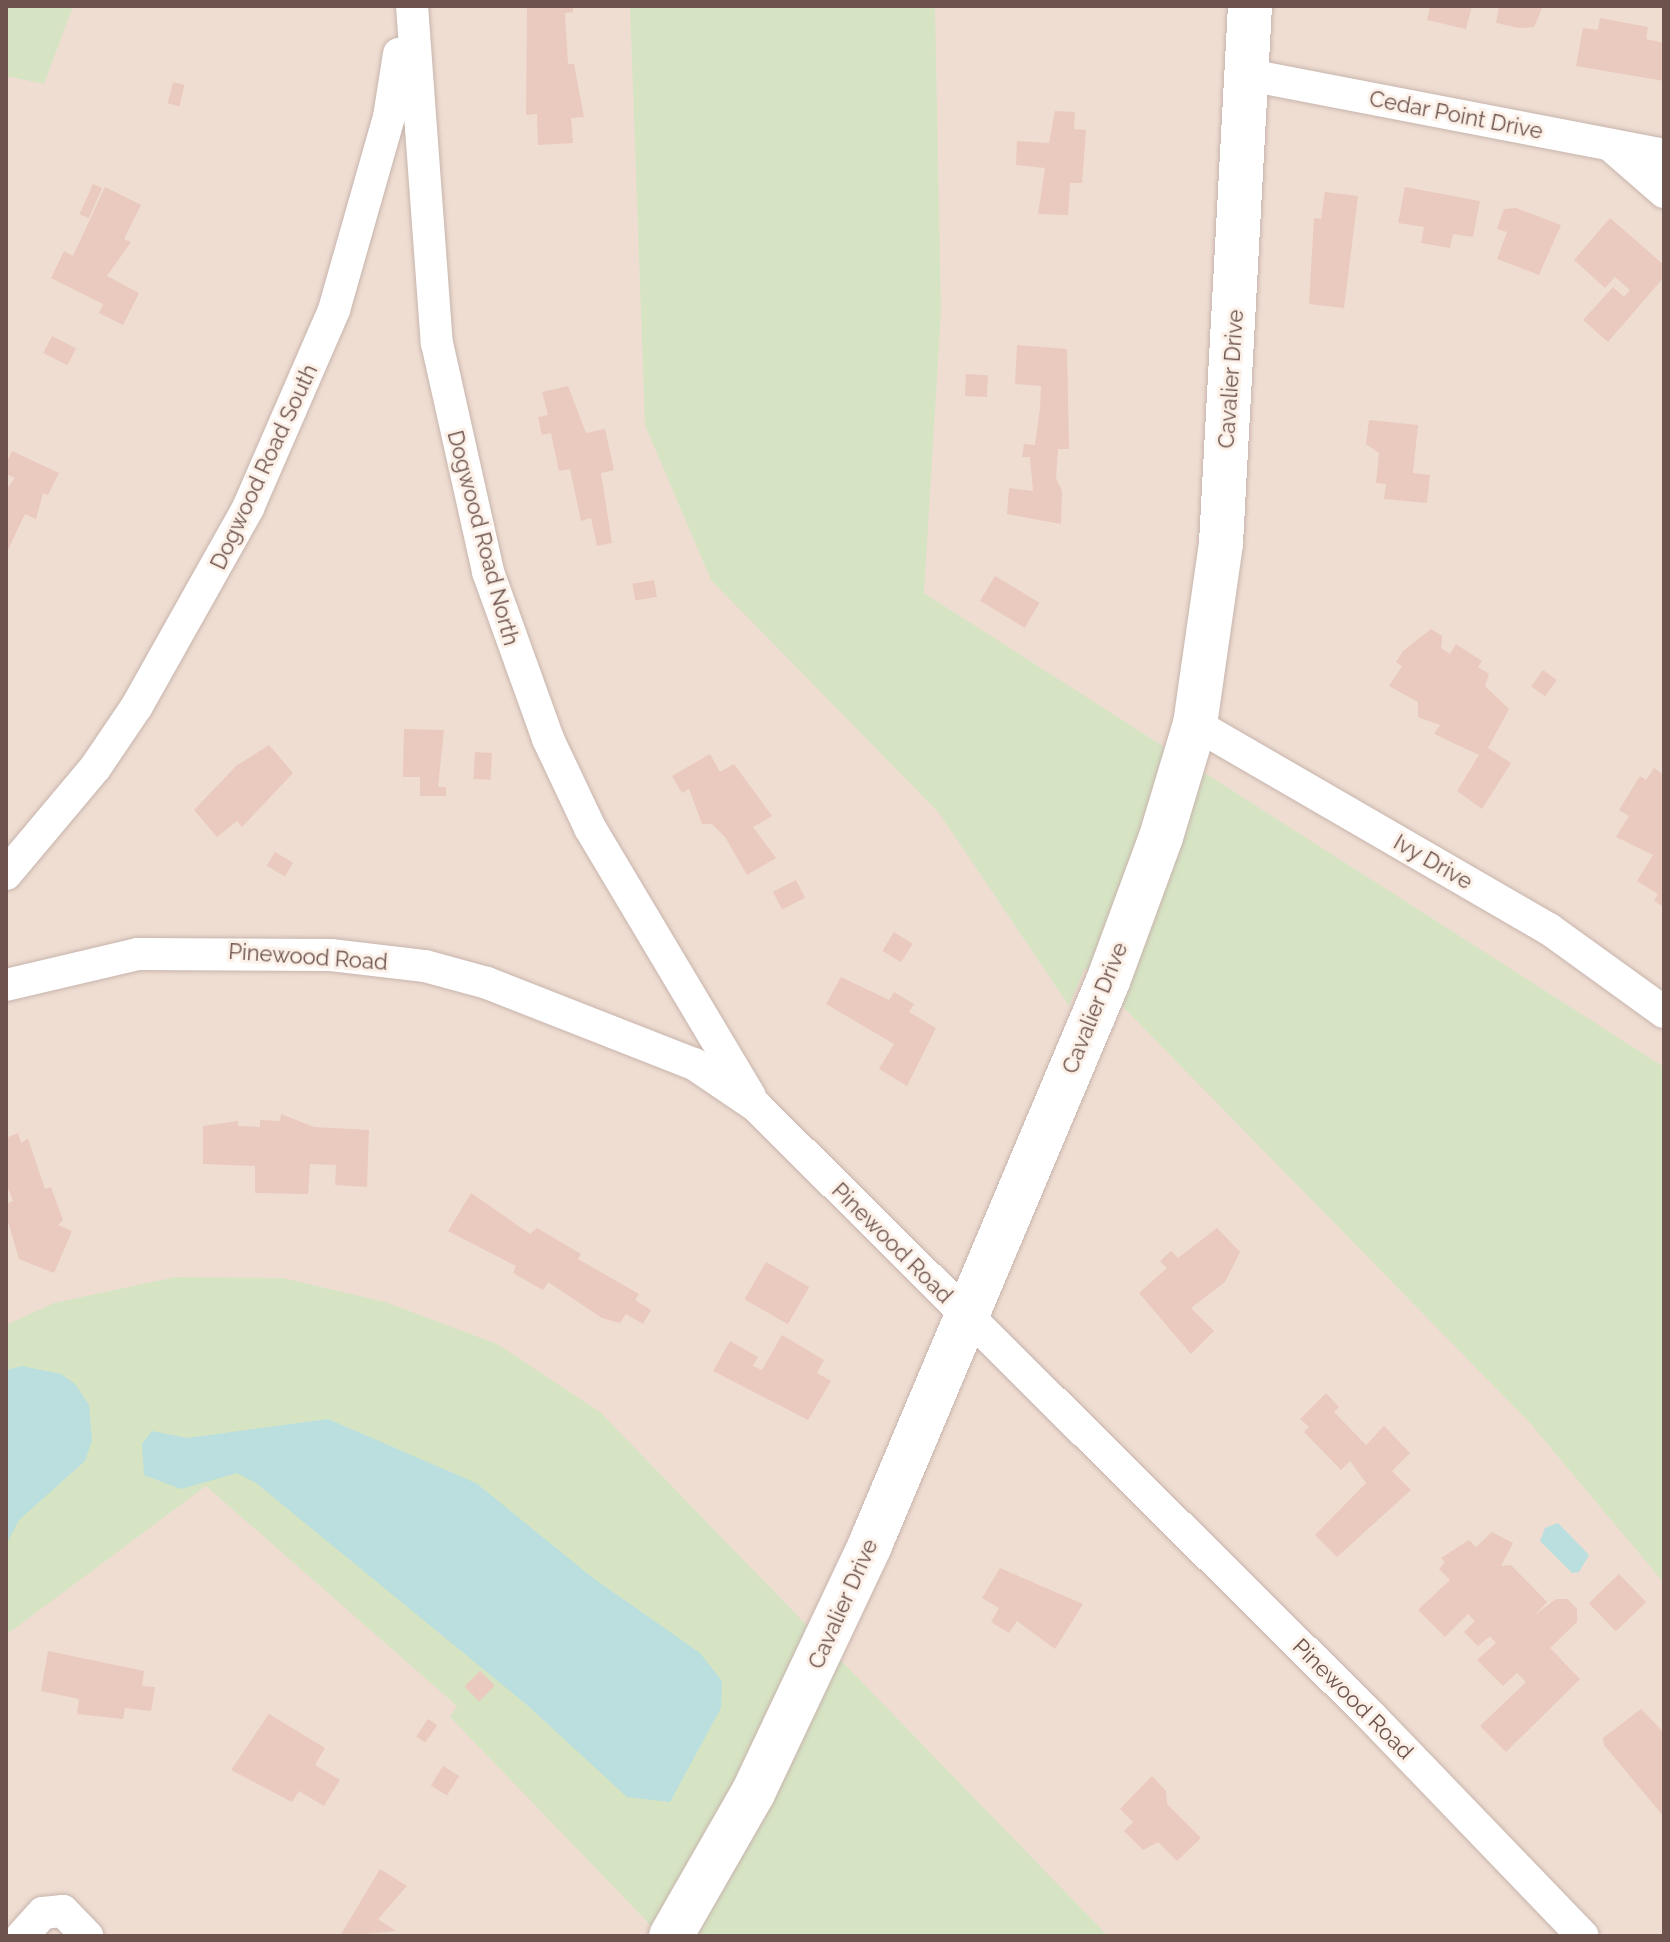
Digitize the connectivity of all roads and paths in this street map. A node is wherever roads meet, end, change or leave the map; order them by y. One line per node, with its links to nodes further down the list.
1 (409, 6): 8 (street, Dogwood Road South); 11 (street, Dogwood Road North)
2 (1250, 6): 3 (street, Cavalier Drive)
3 (1249, 75): 4 (street, Cedar Point Drive); 7 (street, Cavalier Drive)
4 (1607, 143): 5 (street, Cedar Point Drive); 6 (street)
5 (1664, 155)
6 (1664, 192)
7 (1195, 724): 10 (street, Ivy Drive); 12 (street, Cavalier Drive)
8 (6, 874)
9 (6, 985): 11 (street, Pinewood Road)
10 (1664, 1012)
11 (756, 1106): 12 (street, Pinewood Road)
12 (965, 1317): 15 (street, Cavalier Drive); 16 (street, Pinewood Road)
13 (22, 1936): 14 (street)
14 (87, 1936)
15 (671, 1936)
16 (1583, 1936)

